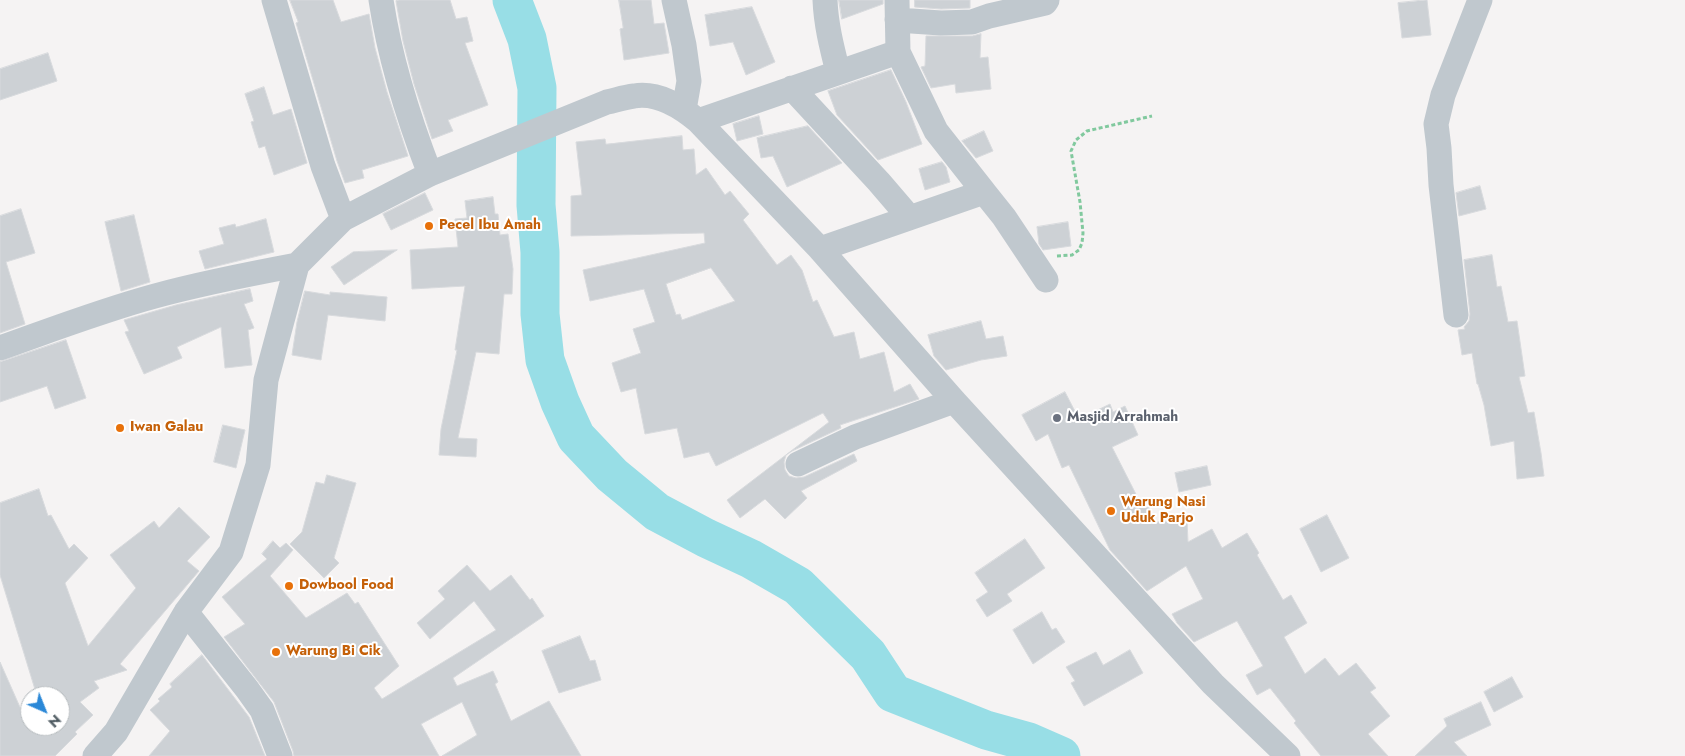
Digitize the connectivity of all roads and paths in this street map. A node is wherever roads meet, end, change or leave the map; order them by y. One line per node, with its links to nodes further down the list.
1 (274, 0): 16 (street)
2 (381, 0): 13 (street)
3 (674, 0): 11 (street)
4 (825, 0): 9 (street)
5 (1047, 0): 7 (street)
6 (1480, 0): 21 (street)
7 (897, 10): 8 (street)
8 (898, 52): 9 (street); 14 (street)
9 (838, 72): 10 (street)
10 (792, 88): 11 (street); 15 (street)
11 (691, 115): 13 (street); 17 (street)
12 (1152, 116): 18 (path)
13 (430, 174): 16 (street)
14 (984, 192): 15 (street); 18 (street)
15 (910, 217): 17 (street)
16 (343, 219): 19 (street)
17 (820, 249): 23 (street)
18 (1032, 260): 20 (street)
19 (297, 265): 22 (street); 25 (street)
20 (1046, 280)
21 (1456, 316)
22 (0, 348)
23 (954, 401): 24 (street); 28 (street)
24 (798, 464)
25 (186, 612): 26 (street); 27 (street)
26 (96, 756)
27 (280, 756)
28 (1288, 756)

